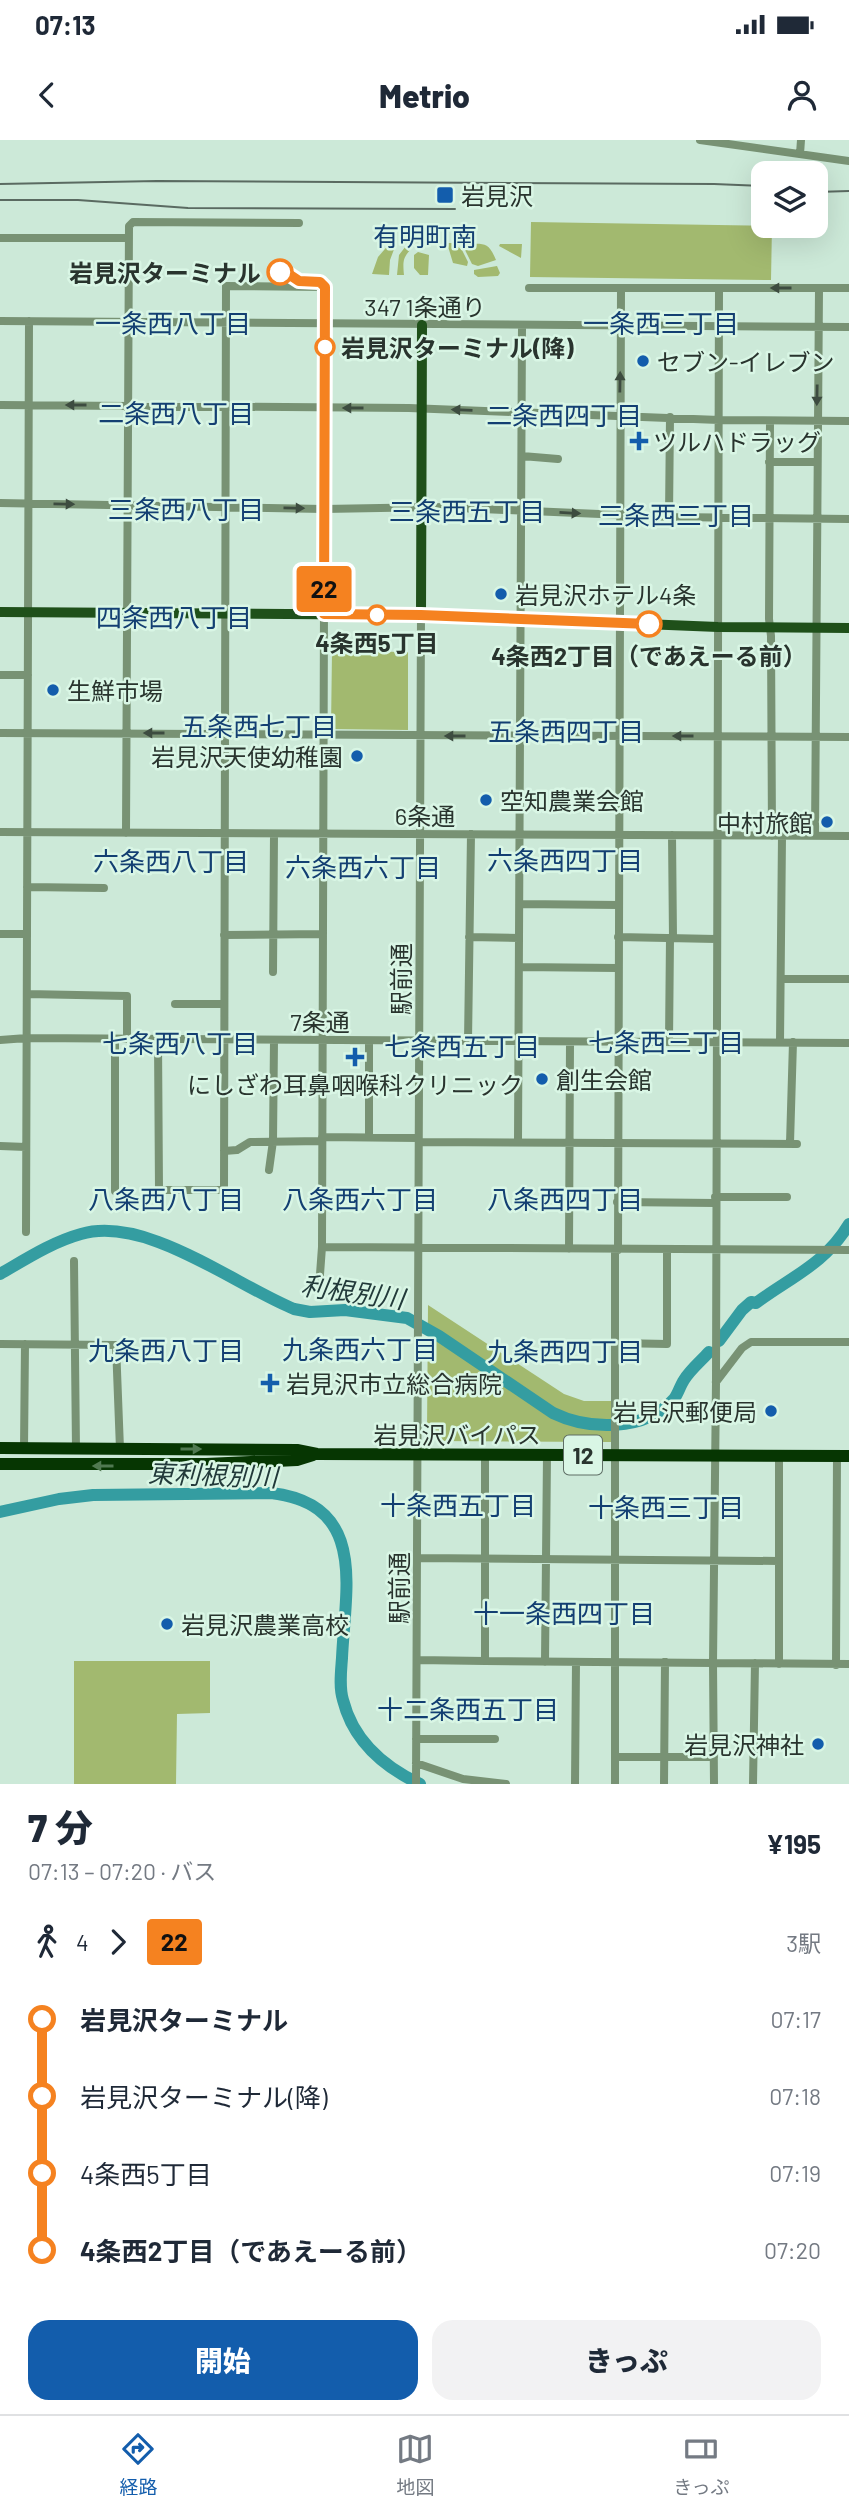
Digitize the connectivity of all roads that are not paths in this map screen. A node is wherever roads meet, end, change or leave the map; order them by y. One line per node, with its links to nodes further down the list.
1 (700, 140): 3 (street)
2 (800, 140): 3 (street)
3 (800, 153): 4 (street)
4 (849, 161)
5 (299, 223): 7 (street)
6 (0, 238): 7 (street)
7 (129, 238): 15 (street)
8 (529, 288): 9 (street)
9 (621, 288): 10 (street); 20 (street)
10 (719, 288): 12 (street, one-way to 10); 21 (street)
11 (849, 288): 12 (street)
12 (819, 289): 22 (street)
13 (0, 321): 14 (street, 347 1条通り)
14 (29, 321): 15 (street, 347 1条通り); 25 (street)
15 (127, 323): 16 (street, 347 1条通り); 26 (street)
16 (226, 323): 17 (street, 347 1条通り); 17 (street); 27 (street)
17 (325, 324): 18 (street, 347 1条通り); 28 (street)
18 (422, 325): 19 (street, 347 1条通り); 29 (main road)
19 (522, 326): 20 (street, 347 1条通り); 30 (street)
20 (621, 326): 21 (street, 347 1条通り); 31 (street, one-way to 20)
21 (719, 327): 22 (street, 347 1条通り); 33 (street)
22 (818, 327): 23 (street, 347 1条通り); 35 (street, one-way to 35)
23 (849, 327)
24 (0, 405): 25 (street)
25 (29, 405): 26 (street, one-way to 25); 42 (street)
26 (128, 406): 27 (street); 43 (street)
27 (226, 406): 28 (street); 44 (street)
28 (324, 407): 29 (street, one-way to 28); 46 (street)
29 (421, 408): 30 (street, one-way to 29); 45 (main road)
30 (521, 412): 31 (street); 37 (street)
31 (620, 415): 32 (street); 48 (street)
32 (670, 417): 33 (street); 49 (street)
33 (719, 420): 34 (street); 50 (street)
34 (770, 421): 35 (street); 39 (street)
35 (817, 421): 36 (street); 40 (street)
36 (849, 421)
37 (522, 456): 38 (street); 47 (street)
38 (558, 459)
39 (769, 462): 40 (street); 52 (street)
40 (817, 462): 51 (street)
41 (0, 503): 42 (street)
42 (29, 503): 43 (street, one-way to 43); 55 (street)
43 (127, 505): 44 (street); 56 (street)
44 (225, 507): 46 (street, one-way to 46); 57 (street)
45 (421, 508): 46 (street); 47 (street); 59 (main road)
46 (324, 509): 58 (street)
47 (522, 511): 48 (street, one-way to 48); 60 (street)
48 (620, 515): 49 (street); 61 (street)
49 (670, 517): 50 (street)
50 (718, 518): 52 (street); 62 (street)
51 (817, 518): 52 (street); 53 (street); 64 (street)
52 (769, 519): 63 (street)
53 (849, 519)
54 (0, 612): 55 (main road)
55 (29, 612): 56 (main road); 67 (street)
56 (127, 613): 57 (main road); 70 (street)
57 (226, 613): 58 (main road); 71 (street)
58 (324, 614): 59 (main road); 72 (street)
59 (421, 615): 60 (main road); 73 (street, 駅前通)
60 (521, 619): 61 (main road); 74 (street)
61 (620, 622): 62 (main road); 75 (street)
62 (718, 626): 63 (main road); 77 (street)
63 (770, 628): 64 (main road); 76 (street)
64 (816, 628): 65 (main road); 78 (street)
65 (849, 628)
66 (0, 675): 67 (street)
67 (28, 675): 69 (street)
68 (0, 733): 69 (street)
69 (28, 733): 70 (street); 81 (street)
70 (127, 733): 71 (street, one-way to 70); 82 (street)
71 (225, 734): 72 (street); 83 (street)
72 (323, 734): 73 (street); 85 (street)
73 (419, 736): 74 (street, one-way to 73); 86 (street, 駅前通)
74 (521, 736): 75 (street); 88 (street)
75 (619, 736): 77 (street, one-way to 75); 89 (street)
76 (770, 736): 77 (street); 78 (street); 94 (street)
77 (717, 737): 91 (street)
78 (816, 737): 79 (street); 93 (street)
79 (849, 737)
80 (0, 832): 81 (street, 6条通)
81 (28, 832): 82 (street, 6条通); 96 (street)
82 (126, 833): 83 (street, 6条通)
83 (223, 833): 84 (street, 6条通); 102 (street)
84 (274, 834): 85 (street, 6条通); 103 (street)
85 (324, 834): 86 (street, 6条通); 104 (street)
86 (419, 834): 87 (street, 6条通); 125 (street, 駅前通)
87 (471, 834): 88 (street, 6条通); 105 (street)
88 (520, 834): 89 (street, 6条通); 98 (street)
89 (618, 835): 90 (street, 6条通); 99 (street)
90 (673, 835): 91 (street, 6条通); 108 (street)
91 (717, 835): 94 (street, 6条通); 109 (street)
92 (782, 835): 93 (street, 6条通); 94 (street, 6条通); 113 (street)
93 (816, 835): 95 (street, 6条通)
94 (772, 836)
95 (849, 836)
96 (27, 887): 97 (street); 101 (street)
97 (104, 888)
98 (520, 904): 99 (street); 107 (street)
99 (618, 905): 106 (street)
100 (0, 934): 101 (street)
101 (27, 934): 115 (street)
102 (224, 934): 103 (street); 117 (street)
103 (274, 934): 104 (street); 112 (street)
104 (322, 934): 124 (street)
105 (469, 937): 107 (street); 128 (street)
106 (618, 937): 108 (street); 111 (street)
107 (519, 938): 110 (street)
108 (671, 938): 109 (street); 132 (street)
109 (716, 939): 133 (street)
110 (519, 967): 111 (street); 129 (street)
111 (617, 968): 131 (street)
112 (272, 972)
113 (781, 979): 114 (street); 134 (street)
114 (849, 979)
115 (27, 994): 118 (street); 120 (street)
116 (175, 1004): 117 (street)
117 (223, 1004): 126 (street)
118 (27, 1038): 119 (street, 7条通); 121 (street, 7条通); 146 (street)
119 (115, 1039): 120 (street, 7条通); 149 (street)
120 (127, 1039): 122 (street, 7条通)
121 (0, 1040)
122 (158, 1040): 126 (street, 7条通); 147 (street)
123 (274, 1040): 124 (street, 7条通); 126 (street, 7条通); 140 (street)
124 (323, 1040): 127 (street, 7条通); 138 (street)
125 (419, 1040): 127 (street, 7条通); 128 (street, 7条通); 139 (street, 駅前通)
126 (223, 1041): 147 (street)
127 (369, 1041): 137 (street)
128 (468, 1041): 129 (street, 7条通)
129 (519, 1042): 130 (street, 7条通); 141 (street)
130 (570, 1042): 131 (street, 7条通); 142 (street)
131 (617, 1042): 132 (street, 7条通); 143 (street)
132 (669, 1042): 133 (street, 7条通)
133 (717, 1042): 134 (street, 7条通); 144 (street)
134 (780, 1042): 135 (street, 7条通)
135 (793, 1042): 136 (street, 7条通); 144 (street)
136 (849, 1043)
137 (369, 1138): 138 (street); 139 (street)
138 (322, 1139): 140 (street); 154 (street)
139 (419, 1140): 141 (street); 155 (street, 駅前通)
140 (273, 1141): 147 (street); 148 (street)
141 (519, 1142): 142 (street)
142 (570, 1142): 143 (street); 156 (street)
143 (618, 1142): 144 (street); 152 (street)
144 (715, 1142): 151 (street)
145 (0, 1146): 146 (street)
146 (26, 1147): 153 (street)
147 (224, 1151)
148 (269, 1170)
149 (114, 1191)
150 (787, 1198): 151 (street)
151 (715, 1200): 152 (street); 158 (street)
152 (617, 1202): 159 (street)
153 (26, 1232)
154 (322, 1247): 155 (street); 162 (street)
155 (418, 1248): 156 (street); 174 (street, 駅前通)
156 (569, 1249): 159 (street)
157 (667, 1249): 158 (street); 159 (street); 164 (street)
158 (715, 1249): 160 (street); 168 (street)
159 (616, 1250): 164 (street)
160 (848, 1250)
161 (74, 1261): 167 (street)
162 (318, 1288)
163 (849, 1342): 168 (street)
164 (615, 1343): 177 (street)
165 (0, 1344): 166 (street)
166 (25, 1344): 167 (street); 170 (street)
167 (75, 1345): 171 (street); 172 (street)
168 (716, 1377): 178 (street)
169 (0, 1448): 170 (highway, 岩見沢バイパス / 12)
170 (24, 1449): 171 (highway, 岩見沢バイパス / 12)
171 (76, 1449): 172 (highway, 岩見沢バイパス / 12)
172 (120, 1449): 173 (highway, 岩見沢バイパス / 12, one-way to 173)
173 (317, 1454): 174 (highway, 岩見沢バイパス / 12); 181 (highway, 岩見沢バイパス / 12, one-way to 181)
174 (419, 1454): 175 (highway, 岩見沢バイパス / 12); 182 (street, 駅前通)
175 (485, 1455): 176 (highway, 岩見沢バイパス / 12); 183 (street)
176 (547, 1455): 177 (highway, 岩見沢バイパス / 12); 184 (street)
177 (615, 1456): 178 (highway, 岩見沢バイパス / 12); 185 (street)
178 (715, 1456): 179 (highway, 岩見沢バイパス / 12); 186 (street)
179 (779, 1456): 180 (highway, 岩見沢バイパス / 12); 187 (street)
180 (843, 1456): 197 (street)
181 (0, 1466)
182 (417, 1558): 183 (street); 188 (street, 駅前通)
183 (485, 1559): 184 (street); 189 (street)
184 (545, 1559): 185 (street); 190 (street)
185 (617, 1560): 186 (street); 192 (street)
186 (713, 1560): 187 (street); 194 (street)
187 (779, 1561): 196 (street)
188 (416, 1660): 189 (street); 199 (street, 駅前通)
189 (485, 1661): 190 (street)
190 (545, 1662): 191 (street)
191 (576, 1662): 192 (street); 207 (street)
192 (615, 1662): 193 (street); 201 (street)
193 (665, 1662): 194 (street); 202 (street)
194 (713, 1662): 195 (street); 203 (street)
195 (755, 1663): 196 (street); 211 (street)
196 (779, 1664): 197 (street)
197 (836, 1664): 198 (street)
198 (849, 1664)
199 (416, 1739): 200 (street); 204 (street, 駅前通)
200 (495, 1739)
201 (615, 1757): 202 (street); 208 (street)
202 (664, 1757): 203 (street); 209 (street)
203 (714, 1757): 210 (street)
204 (416, 1765): 205 (street, 駅前通); 206 (street)
205 (416, 1784)
206 (506, 1784)
207 (575, 1784)
208 (615, 1784)
209 (664, 1784)
210 (714, 1784)
211 (753, 1784)

